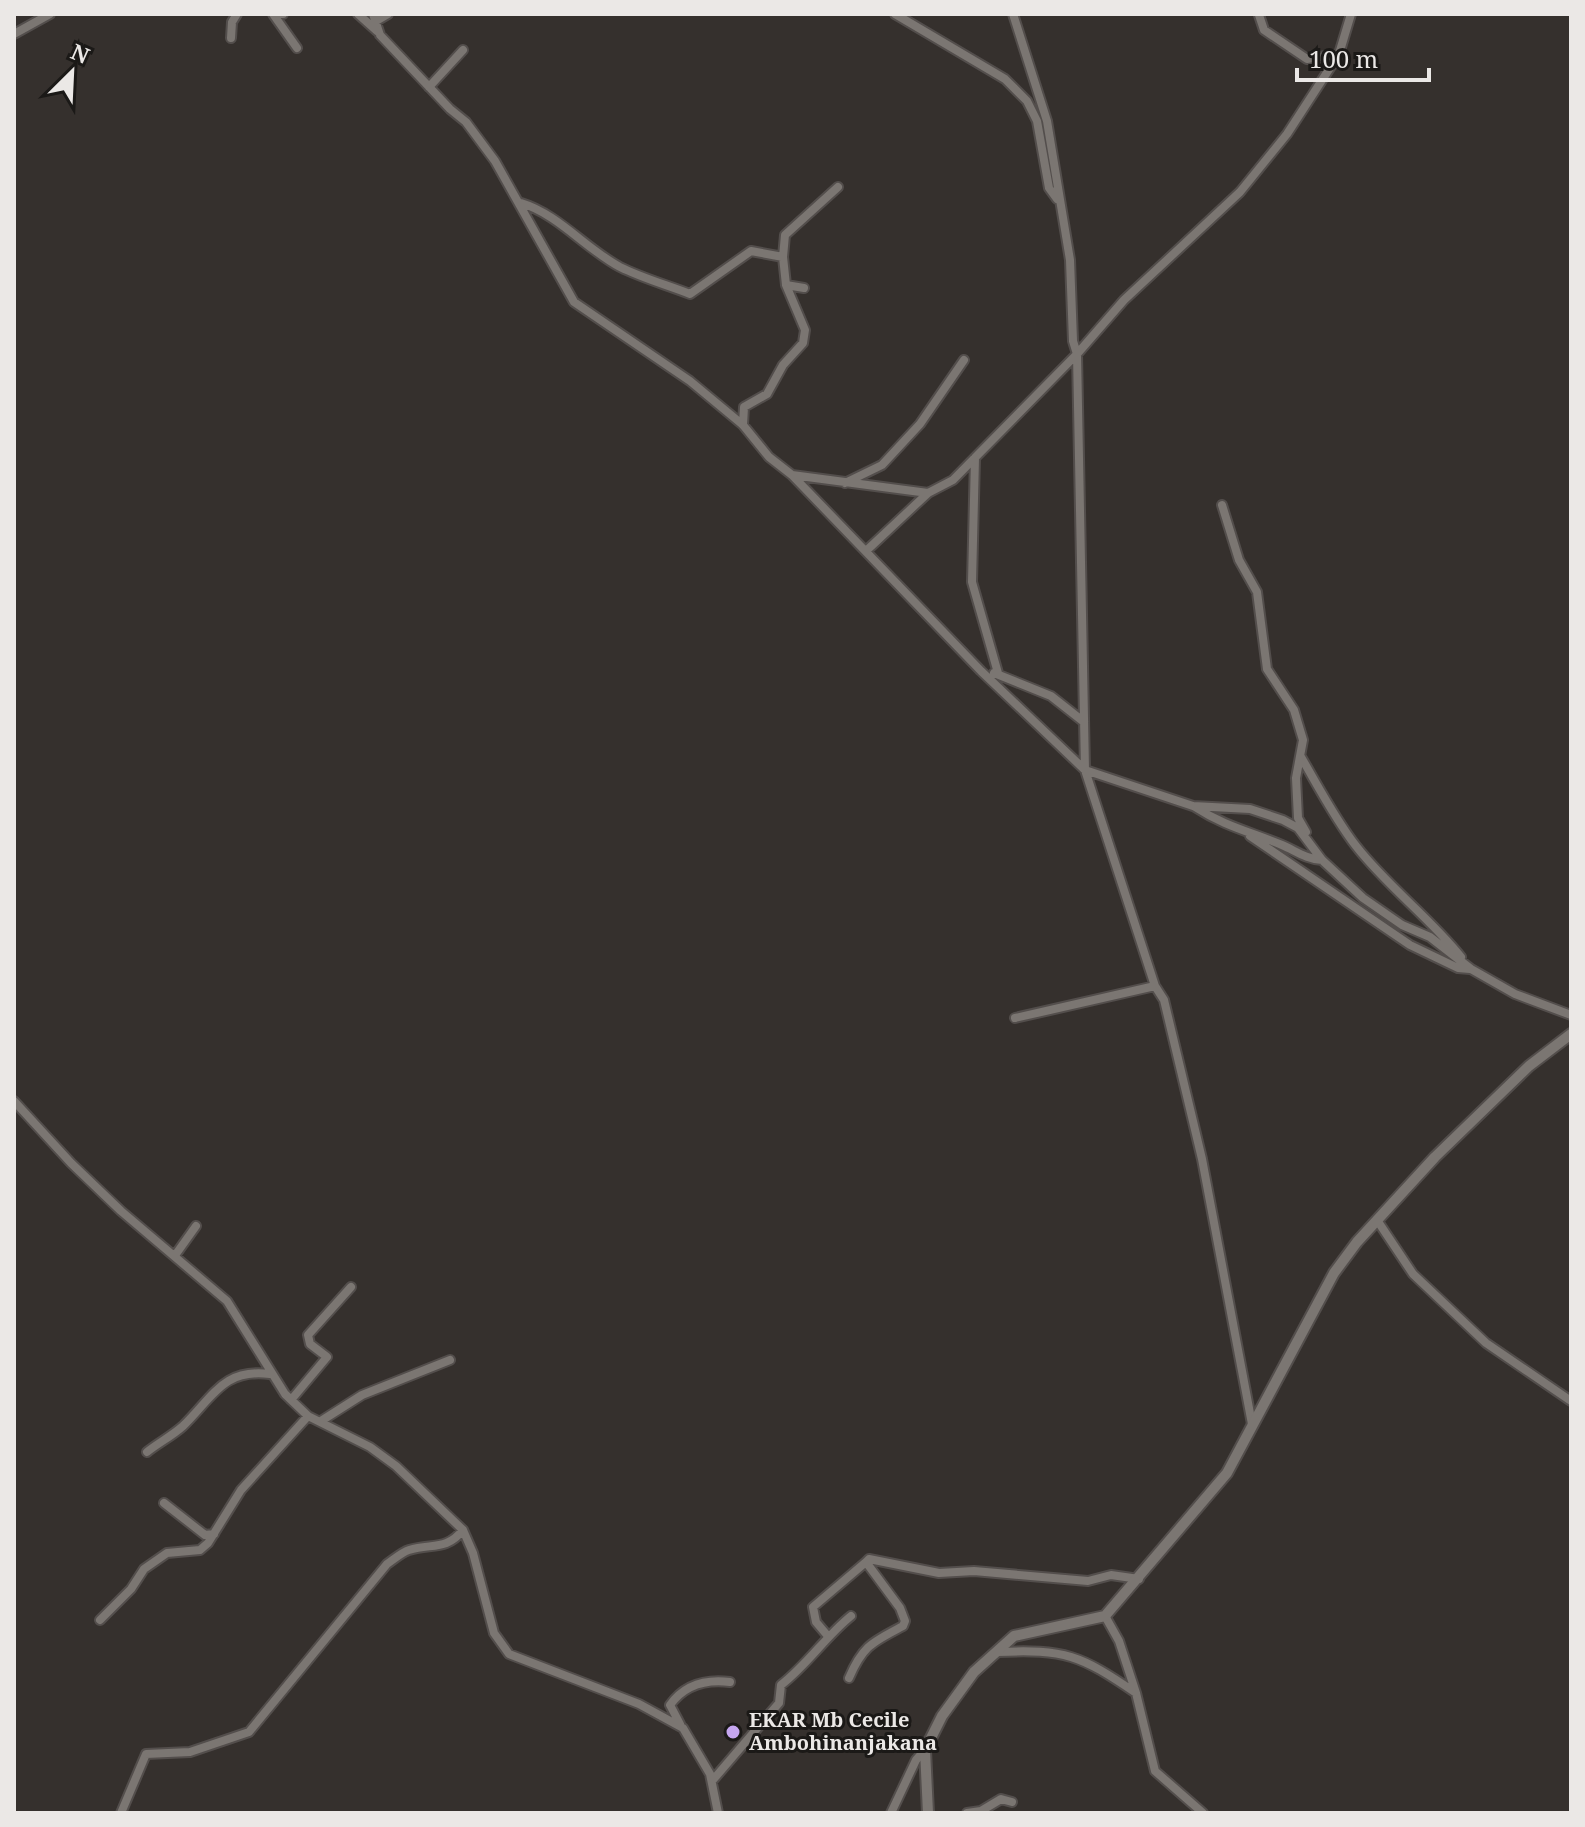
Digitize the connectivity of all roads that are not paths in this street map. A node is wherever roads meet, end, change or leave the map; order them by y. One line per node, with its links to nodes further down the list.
1 (50, 14): 11 (street)
2 (237, 14): 13 (street)
3 (273, 14): 14 (street)
4 (358, 14): 12 (street)
5 (388, 14): 10 (street)
6 (895, 14): 19 (street)
7 (1013, 14): 19 (street)
8 (1351, 14): 16 (street)
9 (1259, 15): 16 (street)
10 (374, 17): 12 (street)
11 (14, 34)
12 (380, 35): 17 (street)
13 (231, 38)
14 (297, 48)
15 (463, 50): 17 (street)
16 (1339, 54): 24 (street)
17 (429, 87): 20 (street)
18 (838, 187): 21 (street)
19 (1060, 202): 24 (street)
20 (521, 203): 21 (street); 26 (street)
21 (783, 257): 22 (street)
22 (786, 285): 23 (street); 26 (street)
23 (804, 288)
24 (1077, 354): 27 (street); 35 (street)
25 (964, 360): 29 (street)
26 (743, 425): 28 (street)
27 (975, 458): 30 (street); 34 (street)
28 (792, 475): 29 (street); 32 (street)
29 (844, 484): 30 (street)
30 (928, 493): 32 (street)
31 (1222, 505): 36 (street)
32 (866, 551): 33 (street)
33 (981, 671): 34 (street); 37 (street)
34 (998, 673): 35 (street)
35 (1084, 722): 37 (street)
36 (1300, 756): 40 (street); 41 (street)
37 (1085, 770): 38 (street); 42 (street)
38 (1193, 806): 39 (street); 40 (street)
39 (1250, 836): 40 (street); 41 (street)
40 (1322, 860): 41 (street)
41 (1471, 969): 43 (street)
42 (1155, 986): 44 (street); 57 (street)
43 (1571, 1015)
44 (1015, 1018)
45 (1571, 1034): 47 (street)
46 (14, 1101): 49 (street)
47 (1377, 1220): 54 (street); 57 (street)
48 (196, 1226): 49 (street)
49 (176, 1254): 52 (street)
50 (351, 1287): 53 (street)
51 (450, 1360): 56 (street)
52 (270, 1374): 53 (street); 58 (street)
53 (291, 1400): 55 (street)
54 (1571, 1401)
55 (308, 1416): 56 (street); 61 (street)
56 (321, 1421): 60 (street)
57 (1252, 1424): 63 (street)
58 (147, 1452)
59 (164, 1503): 61 (street)
60 (463, 1530): 72 (street); 77 (street)
61 (214, 1534): 66 (street)
62 (866, 1562): 63 (street); 67 (street); 69 (street)
63 (1139, 1579): 65 (street)
64 (851, 1616): 67 (street)
65 (1105, 1616): 68 (street); 71 (street)
66 (100, 1620)
67 (827, 1635): 74 (street)
68 (997, 1652): 71 (street); 73 (street)
69 (849, 1678)
70 (730, 1682): 72 (street)
71 (1136, 1693): 76 (street)
72 (683, 1728): 74 (street)
73 (925, 1750): 79 (street); 80 (street)
74 (712, 1781): 78 (street)
75 (1012, 1802): 81 (street)
76 (1187, 1802): 82 (street); 83 (street)
77 (121, 1813)
78 (718, 1813)
79 (891, 1813)
80 (928, 1813)
81 (967, 1813)
82 (1185, 1813)
83 (1203, 1813)

